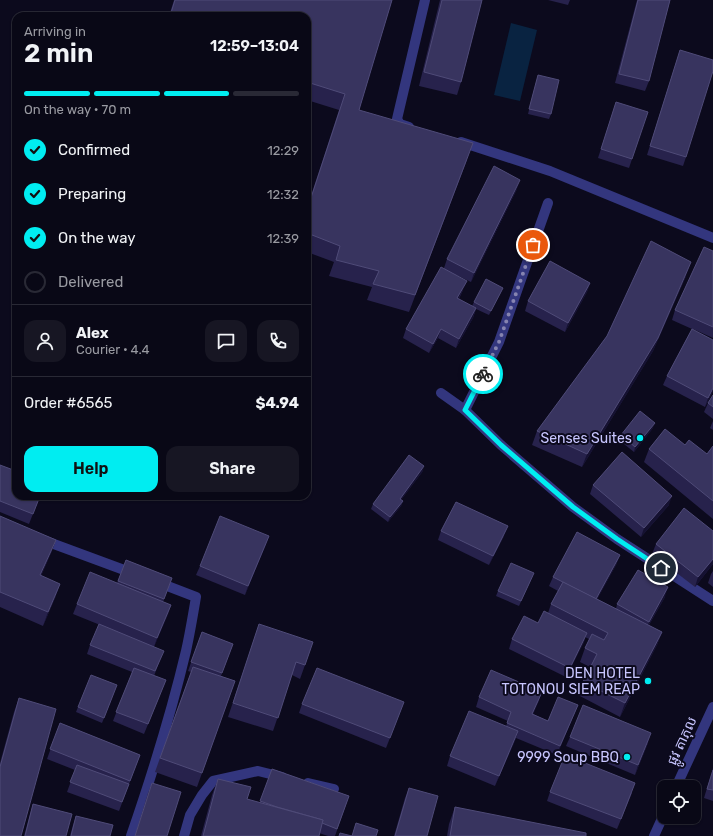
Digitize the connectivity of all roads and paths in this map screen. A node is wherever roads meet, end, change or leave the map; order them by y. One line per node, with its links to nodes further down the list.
1 (425, 0): 2 (street)
2 (418, 130)
3 (455, 141): 5 (street)
4 (548, 203): 7 (street)
5 (713, 238)
6 (441, 393): 7 (street)
7 (465, 410): 9 (street)
8 (36, 537): 14 (street)
9 (713, 601)
10 (713, 707): 11 (street, ផ្លូវ តាភុល)
11 (679, 780)
12 (334, 789): 15 (street)
13 (659, 824): 16 (street)
14 (130, 836)
15 (184, 836)
16 (654, 836)

